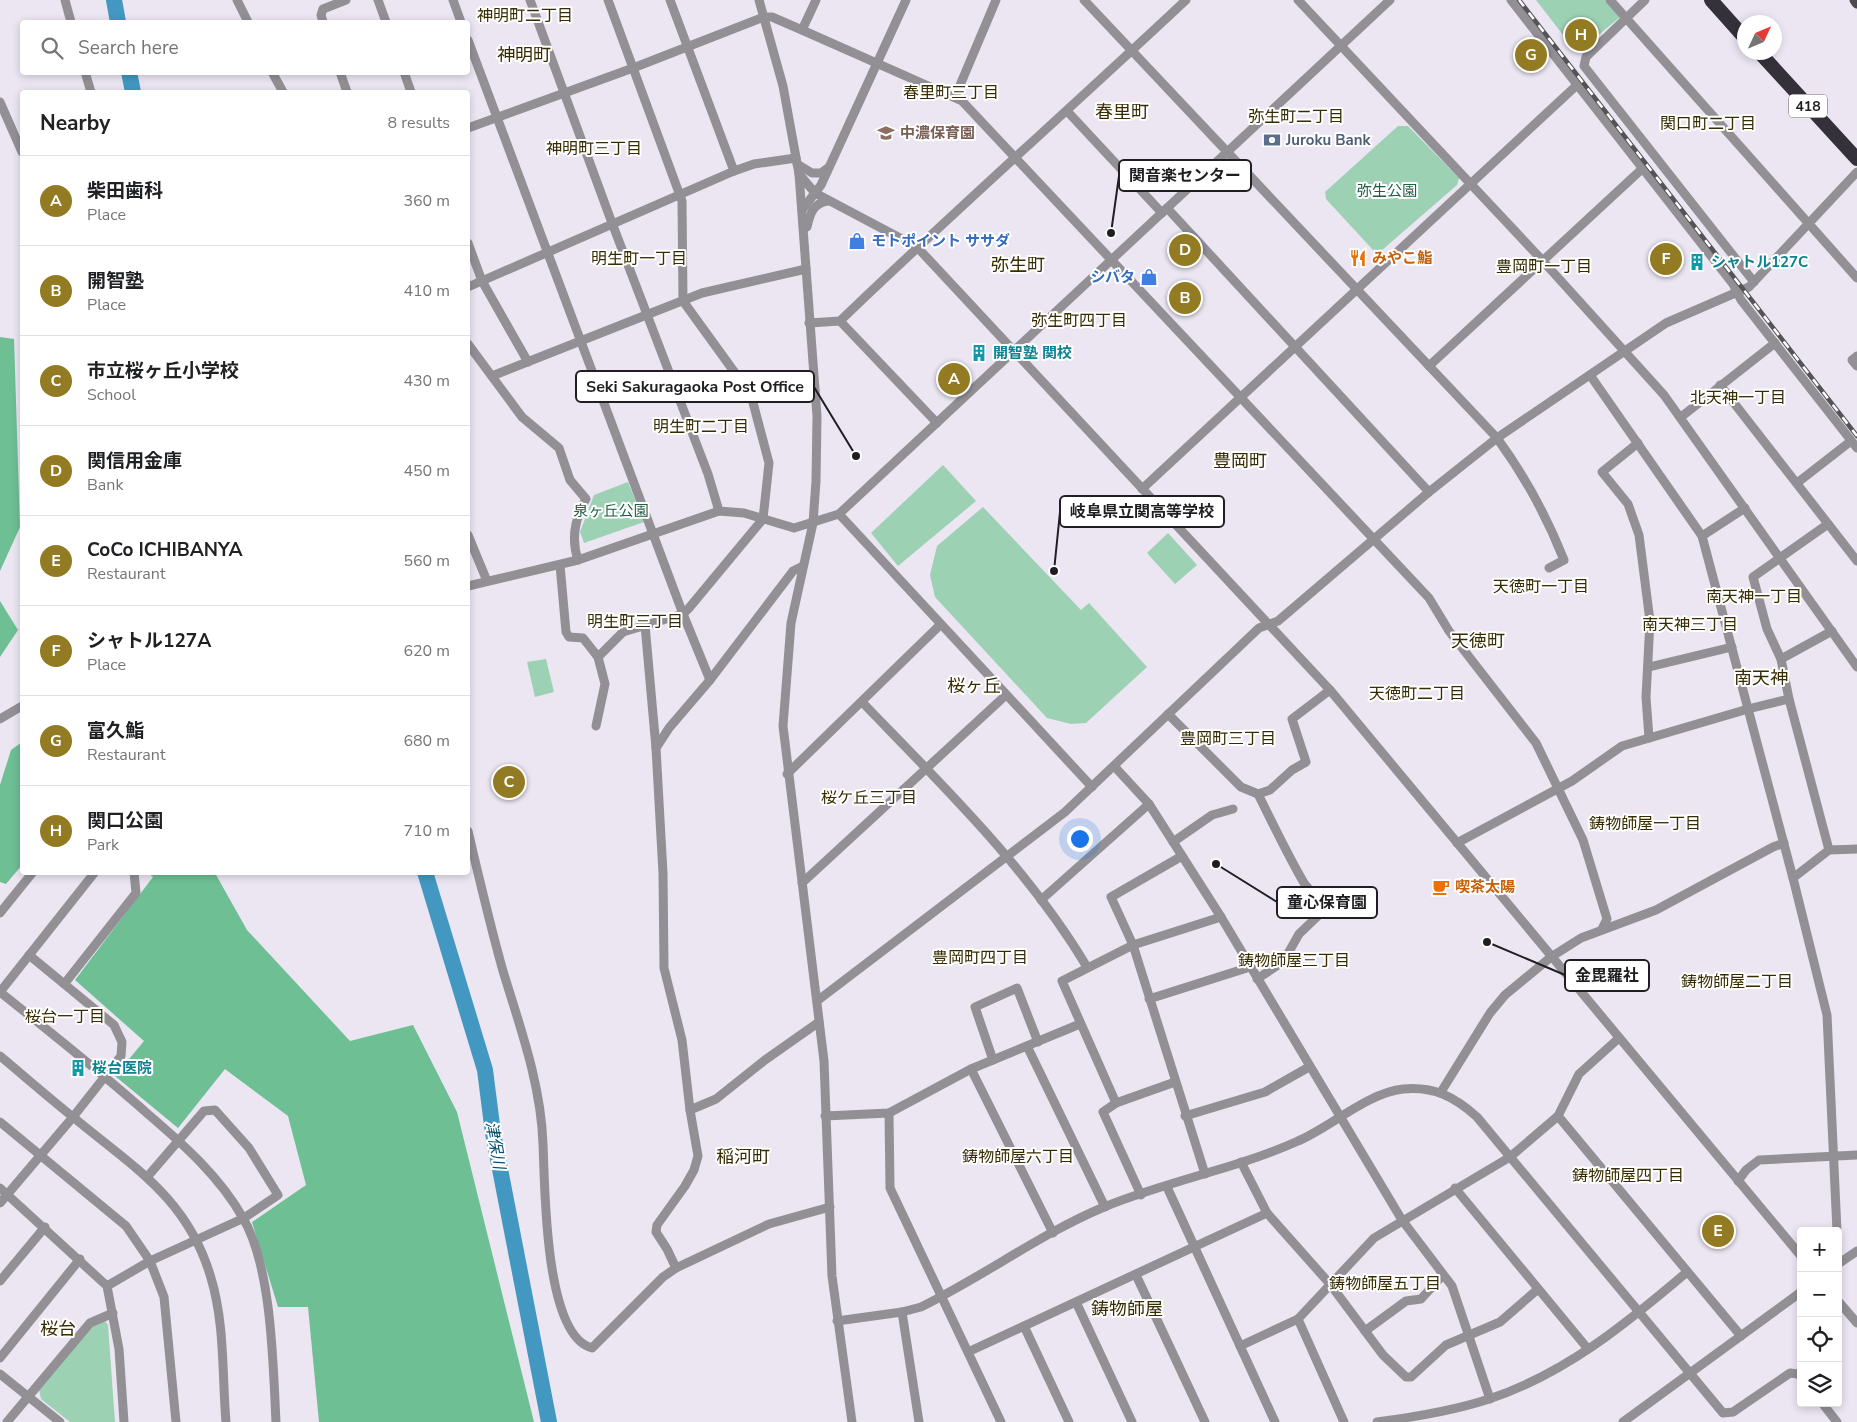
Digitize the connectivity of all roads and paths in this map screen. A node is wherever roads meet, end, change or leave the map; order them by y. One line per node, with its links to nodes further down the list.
1 (65, 0): 23 (street)
2 (237, 0): 24 (street)
3 (346, 0): 25 (street)
4 (378, 0): 26 (street)
5 (453, 0): 27 (street)
6 (530, 0): 46 (street)
7 (608, 0): 36 (street)
8 (670, 0): 32 (street)
9 (759, 0): 21 (street)
10 (816, 0): 29 (street)
11 (906, 0): 35 (street)
12 (996, 0): 47 (street)
13 (1084, 0): 33 (street)
14 (1186, 0): 33 (street)
15 (1298, 0): 31 (street)
16 (1390, 0): 31 (street)
17 (1511, 0): 41 (street)
18 (1610, 0): 22 (street)
19 (1645, 0): 22 (street)
20 (1711, 0): 28 (highway)
21 (764, 17): 29 (street); 32 (street); 56 (street)
22 (1626, 18): 69 (street); 79 (street)
23 (70, 20)
24 (247, 20)
25 (322, 20)
26 (385, 20)
27 (460, 20)
28 (1737, 29)
29 (802, 30): 35 (street)
30 (470, 46): 50 (street)
31 (1341, 46): 53 (street); 61 (street)
32 (687, 47): 36 (street); 59 (street)
33 (1131, 51): 49 (street); 53 (street)
34 (1766, 60): 55 (highway, 418)
35 (878, 64): 47 (street); 57 (street)
36 (633, 68): 46 (street); 63 (street)
37 (86, 75): 42 (street)
38 (274, 75): 43 (street)
39 (341, 75): 44 (street)
40 (405, 75): 45 (street)
41 (1577, 84): 58 (street); 61 (street)
42 (90, 90)
43 (282, 90)
44 (346, 90)
45 (410, 90)
46 (564, 93): 50 (street); 68 (street)
47 (954, 97): 54 (street)
48 (0, 102): 52 (street)
49 (1067, 111): 54 (street); 67 (street)
50 (496, 118): 51 (street); 73 (street)
51 (470, 127)
52 (20, 142)
53 (1226, 152): 67 (street); 81 (street)
54 (1017, 158): 71 (street); 74 (street)
55 (1857, 158)
56 (797, 165): 57 (street); 59 (street); 64 (street); 66 (street)
57 (830, 166): 62 (street)
58 (1642, 168): 75 (street); 82 (street)
59 (734, 171): 63 (street)
60 (1857, 172): 69 (street)
61 (1470, 184): 75 (street); 81 (street)
62 (821, 185): 64 (street); 65 (street)
63 (680, 193): 68 (street); 83 (street)
64 (815, 193): 65 (street); 66 (street)
65 (828, 201): 70 (street); 71 (street)
66 (802, 210): 70 (street)
67 (1164, 211): 74 (street); 89 (street)
68 (612, 223): 73 (street); 84 (street)
69 (1809, 225): 77 (street); 79 (street)
70 (804, 236): 76 (street)
71 (917, 247): 85 (street); 92 (street)
72 (470, 248): 78 (street)
73 (546, 251): 78 (street); 87 (street)
74 (1112, 260): 92 (street); 100 (street)
75 (1542, 260): 91 (street); 95 (street)
76 (806, 269): 83 (street); 86 (street)
77 (1857, 278)
78 (482, 281): 80 (street); 94 (street)
79 (1754, 282): 82 (street)
80 (470, 286)
81 (1356, 289): 89 (street); 95 (street)
82 (1739, 293): 88 (street); 91 (street)
83 (683, 301): 84 (street); 112 (street)
84 (647, 315): 87 (street); 110 (street)
85 (840, 321): 86 (street); 102 (street)
86 (809, 323): 113 (street)
87 (580, 341): 94 (street); 115 (street)
88 (1775, 343): 99 (street); 105 (street)
89 (1294, 346): 100 (street); 108 (street)
90 (470, 347): 98 (street)
91 (1625, 350): 97 (street); 101 (street)
92 (1012, 352): 102 (street); 107 (street)
93 (1857, 356): 96 (street)
94 (528, 362): 98 (street)
95 (1429, 366): 103 (street)
96 (1857, 366)
97 (1590, 375): 103 (street); 104 (street)
98 (492, 376): 120 (street)
99 (1720, 385): 101 (street); 106 (street)
100 (1240, 397): 107 (street); 117 (street)
101 (1681, 417): 109 (street)
102 (936, 423): 111 (street)
103 (1497, 438): 108 (street); 124 (street)
104 (1638, 444): 116 (street); 135 (street)
105 (1854, 444): 106 (street)
106 (1797, 483): 114 (street)
107 (1142, 489): 130 (street)
108 (1429, 492): 117 (street)
109 (1745, 508): 116 (street); 119 (street)
110 (719, 511): 112 (street); 115 (street)
111 (839, 514): 113 (street); 129 (street)
112 (763, 519): 113 (street); 127 (street)
113 (813, 523): 123 (street)
114 (1828, 524): 119 (street); 121 (street)
115 (653, 534): 120 (street); 127 (street)
116 (1702, 536): 132 (street)
117 (1373, 539): 130 (street); 153 (street)
118 (470, 540): 125 (street)
119 (1781, 559): 131 (street); 134 (street)
120 (578, 560): 122 (street)
121 (1857, 561)
122 (560, 565): 125 (street); 133 (street)
123 (803, 566): 137 (street); 151 (street)
124 (1548, 568)
125 (487, 581): 126 (street)
126 (470, 585)
127 (683, 614): 128 (street); 137 (street)
128 (645, 625): 133 (street); 148 (street)
129 (940, 625): 139 (street); 141 (street)
130 (1268, 625): 138 (street); 144 (street)
131 (1832, 631): 134 (street); 136 (street)
132 (1732, 647): 135 (street); 143 (street)
133 (598, 656): 146 (street)
134 (1781, 659): 140 (street)
135 (1649, 667): 147 (street)
136 (1857, 667)
137 (710, 680): 148 (street)
138 (1330, 690): 154 (street); 159 (street)
139 (1006, 695): 150 (street); 152 (street)
140 (1789, 699): 143 (street); 162 (street)
141 (862, 702): 150 (street); 151 (street)
142 (20, 707): 145 (street)
143 (1748, 709): 147 (street); 160 (street)
144 (1168, 714): 149 (street); 154 (street)
145 (0, 719)
146 (596, 726)
147 (1649, 738): 153 (street)
148 (656, 748): 197 (street)
149 (1114, 766): 152 (street); 155 (street)
150 (926, 769): 163 (street); 169 (street)
151 (787, 774): 169 (street)
152 (1092, 786): 163 (street)
153 (1558, 788): 159 (street); 173 (street)
154 (1258, 794): 179 (street)
155 (1149, 804): 158 (street); 170 (street)
156 (1233, 809): 158 (street)
157 (470, 840): 234 (street)
158 (1173, 842): 164 (street)
159 (1457, 843): 176 (street)
160 (1784, 844): 168 (street); 173 (street)
161 (1857, 849): 162 (street)
162 (1829, 850): 168 (street)
163 (1006, 856): 170 (street); 183 (street)
164 (1182, 856): 172 (street); 174 (street)
165 (31, 875): 171 (street)
166 (92, 875): 175 (street)
167 (134, 875): 180 (street)
168 (1793, 878): 209 (street)
169 (802, 883): 183 (street)
170 (1041, 900): 177 (street)
171 (0, 913)
172 (1221, 917): 174 (street); 178 (street)
173 (1602, 929): 176 (street)
174 (1133, 945): 177 (street); 182 (street)
175 (29, 955): 180 (street); 181 (street)
176 (1551, 957): 186 (street); 195 (street)
177 (1087, 967): 185 (street)
178 (1250, 967): 179 (street); 182 (street)
179 (1257, 979): 191 (street)
180 (65, 983): 193 (street)
181 (0, 992): 193 (street)
182 (1150, 999): 194 (street)
183 (817, 1001): 184 (street)
184 (819, 1022): 197 (street); 199 (street)
185 (1080, 1024): 187 (street); 196 (street)
186 (1619, 1038): 201 (street); 213 (street)
187 (1038, 1042): 188 (street); 190 (street)
188 (1026, 1046): 190 (street); 220 (street)
189 (0, 1056): 202 (street)
190 (993, 1060): 192 (street)
191 (1309, 1067): 200 (street); 203 (street)
192 (971, 1069): 198 (street); 226 (street)
193 (106, 1076): 202 (street); 205 (street)
194 (1175, 1082): 196 (street); 200 (street)
195 (1441, 1092): 203 (street); 208 (street)
196 (1116, 1103): 217 (street)
197 (690, 1110): 234 (street)
198 (889, 1113): 199 (street); 243 (street)
199 (825, 1116): 219 (street)
200 (1186, 1116): 211 (street)
201 (1558, 1116): 208 (street); 235 (street)
202 (73, 1118): 206 (street); 212 (street)
203 (1340, 1118): 210 (street); 223 (street)
204 (0, 1122): 206 (street)
205 (179, 1141): 212 (street); 222 (street); 222 (street)
206 (40, 1154): 216 (street); 232 (street)
207 (1857, 1155): 209 (street)
208 (1510, 1157): 215 (street); 248 (street)
209 (1835, 1157): 213 (street); 225 (street)
210 (1241, 1162): 211 (street); 221 (street)
211 (1205, 1174): 214 (street)
212 (148, 1176): 227 (street)
213 (1738, 1181): 229 (street)
214 (1166, 1187): 217 (street); 228 (street)
215 (1455, 1188): 223 (street); 241 (street)
216 (4, 1191): 218 (street); 224 (street)
217 (1141, 1195): 220 (street)
218 (0, 1203)
219 (830, 1207): 234 (street); 250 (street)
220 (1104, 1207): 226 (street)
221 (1267, 1213): 228 (street); 239 (street)
222 (244, 1218): 227 (street); 272 (street)
223 (1402, 1220): 237 (street); 239 (street)
224 (45, 1227): 231 (street); 238 (street)
225 (1836, 1227)
226 (1053, 1233): 243 (street)
227 (196, 1239): 232 (street); 271 (street)
228 (1195, 1247): 236 (street); 256 (street)
229 (1797, 1251)
230 (1857, 1251): 233 (street)
231 (80, 1259): 240 (street); 259 (street)
232 (150, 1261): 240 (street); 270 (street)
233 (1842, 1261)
234 (676, 1268)
235 (1687, 1272): 248 (street); 255 (street)
236 (1136, 1274): 244 (street); 278 (street)
237 (1443, 1275): 253 (street); 254 (street)
238 (0, 1281)
239 (1330, 1284): 249 (street); 253 (street)
240 (107, 1286): 246 (street)
241 (1538, 1289): 254 (street); 257 (street)
242 (1797, 1295): 255 (street)
243 (942, 1296): 247 (street); 258 (street)
244 (1076, 1302): 252 (street); 277 (street)
245 (1842, 1306): 251 (street)
246 (113, 1312): 263 (street); 269 (street)
247 (902, 1312): 250 (street); 274 (street)
248 (1639, 1312): 257 (street); 261 (street)
249 (1298, 1319): 256 (street); 280 (street)
250 (837, 1321): 273 (street)
251 (1857, 1323)
252 (1024, 1326): 258 (street); 276 (street)
253 (1365, 1331): 254 (street)
254 (1468, 1336): 264 (street)
255 (1741, 1336): 261 (street)
256 (1240, 1346): 279 (street)
257 (1588, 1349): 264 (street)
258 (968, 1352): 275 (street)
259 (0, 1358)
260 (0, 1374): 263 (street)
261 (1691, 1374): 262 (street); 282 (street)
262 (1797, 1374)
263 (28, 1396): 267 (street); 268 (street)
264 (1490, 1399): 266 (street)
265 (1825, 1407): 283 (street)
266 (1439, 1418): 281 (street)
267 (7, 1422)
268 (60, 1422)
269 (124, 1422)
270 (176, 1422)
271 (226, 1422)
272 (276, 1422)
273 (852, 1422)
274 (918, 1422)
275 (1001, 1422)
276 (1069, 1422)
277 (1132, 1422)
278 (1205, 1422)
279 (1275, 1422)
280 (1344, 1422)
281 (1377, 1422)
282 (1623, 1422)
283 (1837, 1422)

